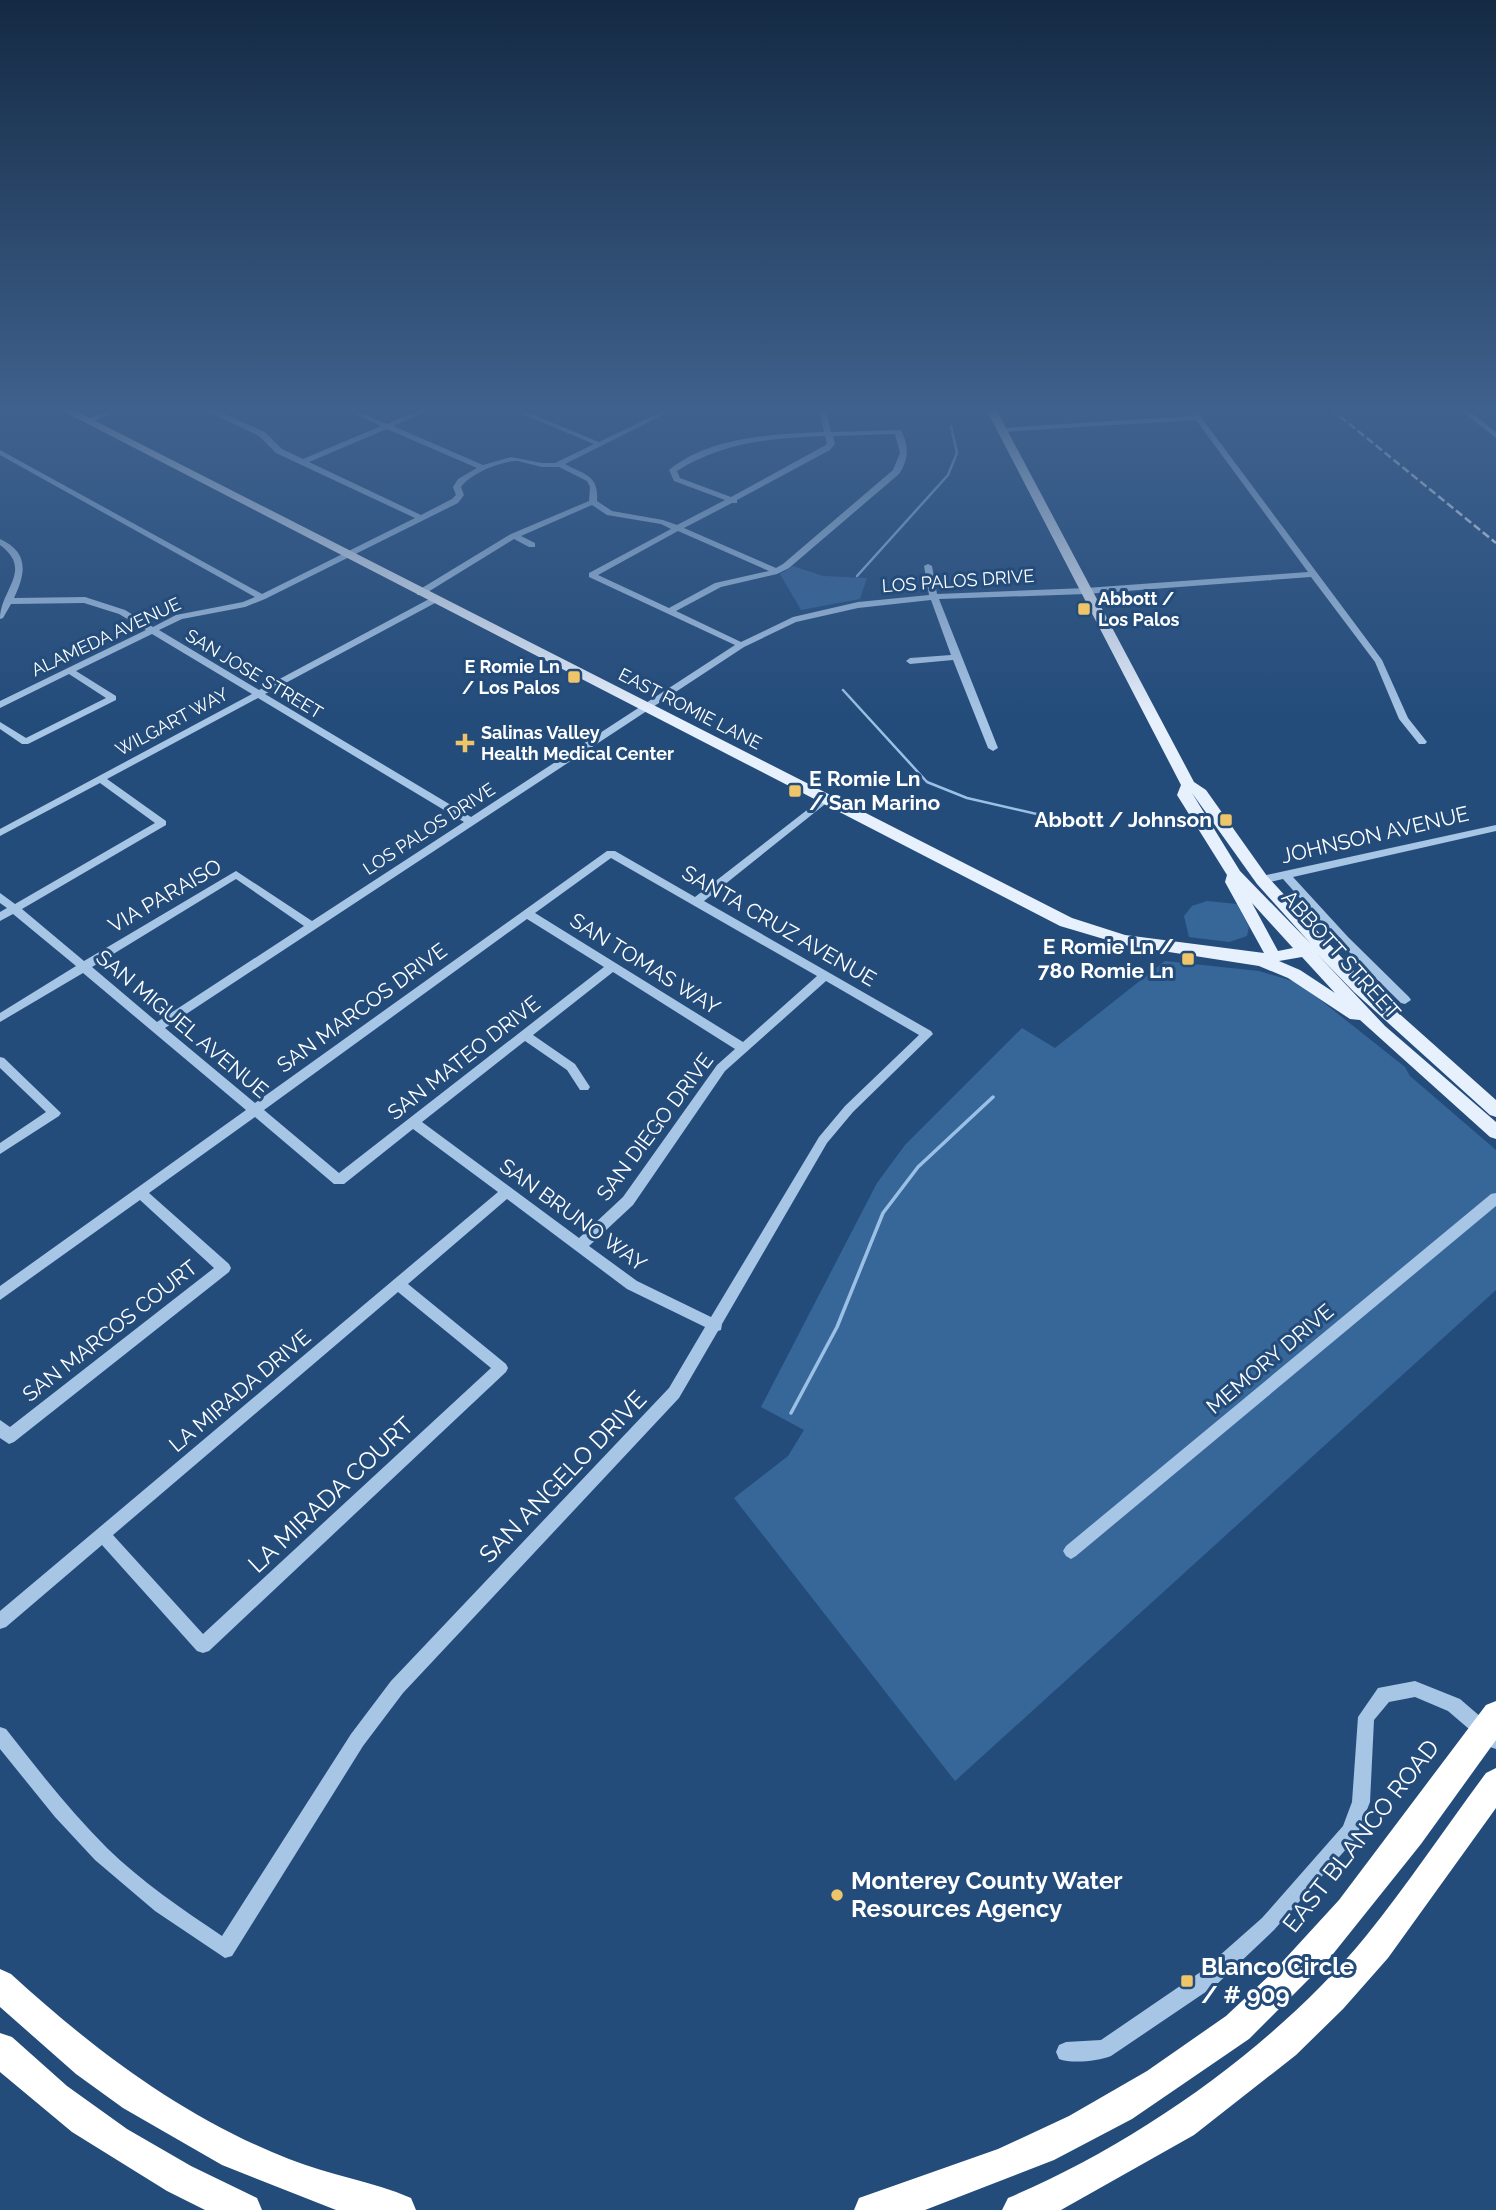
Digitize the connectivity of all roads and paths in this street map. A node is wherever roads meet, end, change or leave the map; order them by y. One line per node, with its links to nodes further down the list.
1 (109, 512): 23 (street)
2 (265, 512): 16 (main road, EAST ROMIE LANE)
3 (409, 512): 11 (street)
4 (433, 512): 11 (street, ALAMEDA AVENUE)
5 (569, 512): 13 (street)
6 (609, 512): 12 (street)
7 (709, 512): 12 (street)
8 (848, 512): 18 (street)
9 (1044, 512): 21 (main road, ABBOTT STREET)
10 (1269, 512): 20 (street)
11 (421, 518): 16 (street, ALAMEDA AVENUE)
12 (676, 527): 18 (street); 27 (street)
13 (514, 536): 15 (street); 19 (street)
14 (0, 541): 26 (street)
15 (532, 545)
16 (347, 554): 22 (main road, EAST ROMIE LANE); 23 (street, ALAMEDA AVENUE)
17 (928, 566): 25 (street)
18 (777, 571): 27 (street)
19 (455, 573): 22 (street)
20 (1315, 575): 21 (street, LOS PALOS DRIVE); 38 (street)
21 (1086, 591): 25 (street, LOS PALOS DRIVE); 41 (main road, ABBOTT STREET)
22 (420, 593): 24 (main road, EAST ROMIE LANE)
23 (262, 597): 29 (street, ALAMEDA AVENUE)
24 (434, 600): 34 (street, WILGART WAY); 36 (main road, EAST ROMIE LANE)
25 (934, 600): 30 (street, LOS PALOS DRIVE); 31 (street)
26 (8, 601): 28 (street); 29 (street, SAN JOSE STREET)
27 (670, 611): 30 (street)
28 (0, 616)
29 (152, 630): 33 (street, ALAMEDA AVENUE); 34 (street, SAN JOSE STREET)
30 (741, 645): 36 (street, LOS PALOS DRIVE)
31 (958, 657): 32 (street); 39 (street)
32 (910, 661)
33 (70, 671): 35 (street, ALAMEDA AVENUE); 37 (street)
34 (257, 694): 40 (street, WILGART WAY); 43 (street, SAN JOSE STREET)
35 (0, 705)
36 (646, 707): 42 (main road, EAST ROMIE LANE); 43 (street, LOS PALOS DRIVE)
37 (0, 724)
38 (1422, 741)
39 (993, 748)
40 (100, 779): 45 (street, WILGART WAY); 52 (street)
41 (1188, 785): 47 (main road, ABBOTT STREET); 49 (main road, ABBOTT STREET)
42 (825, 799): 51 (street); 58 (main road, EAST ROMIE LANE)
43 (471, 822): 55 (street, LOS PALOS DRIVE)
44 (1496, 828): 48 (street, JOHNSON AVENUE)
45 (0, 833)
46 (611, 853): 51 (street, SANTA CRUZ AVENUE); 53 (street, SAN MARCOS DRIVE)
47 (1235, 875): 56 (main road); 57 (main road, ABBOTT STREET)
48 (1285, 875): 49 (street, JOHNSON AVENUE); 63 (street)
49 (1262, 880): 57 (main road, ABBOTT STREET)
50 (0, 897): 52 (street, SAN MIGUEL AVENUE)
51 (697, 901): 62 (street, SANTA CRUZ AVENUE)
52 (14, 908): 54 (street); 60 (street, SAN MIGUEL AVENUE)
53 (526, 913): 61 (street, SAN TOMAS WAY); 72 (street, SAN MARCOS DRIVE)
54 (0, 916)
55 (311, 926): 60 (street, VIA PARAISO); 65 (street, LOS PALOS DRIVE)
56 (1259, 934): 58 (main road); 59 (main road)
57 (1315, 949): 59 (main road, EAST ROMIE LANE); 66 (main road, ABBOTT STREET); 73 (main road, ABBOTT STREET)
58 (1204, 954): 59 (main road, EAST ROMIE LANE)
59 (1267, 959): 66 (main road)
60 (85, 966): 64 (street, VIA PARAISO); 65 (street, SAN MIGUEL AVENUE)
61 (612, 967): 68 (street, SAN MATEO DRIVE); 69 (street, SAN TOMAS WAY)
62 (825, 975): 67 (street, SANTA CRUZ AVENUE); 69 (street, SAN DIEGO DRIVE)
63 (1405, 1000)
64 (0, 1018)
65 (157, 1028): 72 (street, SAN MIGUEL AVENUE)
66 (1379, 1030): 75 (main road, ABBOTT STREET)
67 (927, 1034): 84 (street, SAN ANGELO DRIVE)
68 (524, 1035): 71 (street); 74 (street, SAN MATEO DRIVE)
69 (743, 1048): 81 (street, SAN DIEGO DRIVE)
70 (0, 1060): 76 (street)
71 (584, 1087)
72 (253, 1110): 77 (street, SAN MIGUEL AVENUE); 79 (street, SAN MARCOS DRIVE)
73 (1496, 1110)
74 (413, 1122): 77 (street, SAN MATEO DRIVE); 78 (street, SAN BRUNO WAY)
75 (1496, 1132)
76 (0, 1149)
77 (339, 1180)
78 (506, 1192): 81 (street, SAN BRUNO WAY); 82 (street, LA MIRADA DRIVE)
79 (140, 1193): 83 (street, SAN MARCOS DRIVE); 85 (street, SAN MARCOS COURT)
80 (1496, 1198): 87 (street, MEMORY DRIVE)
81 (579, 1247): 84 (street, SAN BRUNO WAY)
82 (398, 1284): 86 (street, LA MIRADA DRIVE); 86 (street, LA MIRADA COURT)
83 (0, 1294)
84 (716, 1326): 92 (street, SAN ANGELO DRIVE)
85 (0, 1427)
86 (103, 1535): 88 (street, LA MIRADA DRIVE)
87 (1071, 1551)
88 (0, 1621)
89 (1492, 1729): 95 (street); 98 (highway, EAST BLANCO ROAD)
90 (0, 1734): 92 (street)
91 (1496, 1783): 99 (highway)
92 (225, 1949)
93 (0, 1985): 97 (highway)
94 (0, 2049): 96 (highway)
95 (1066, 2052)
96 (245, 2210)
97 (399, 2210)
98 (871, 2210)
99 (1020, 2210)

